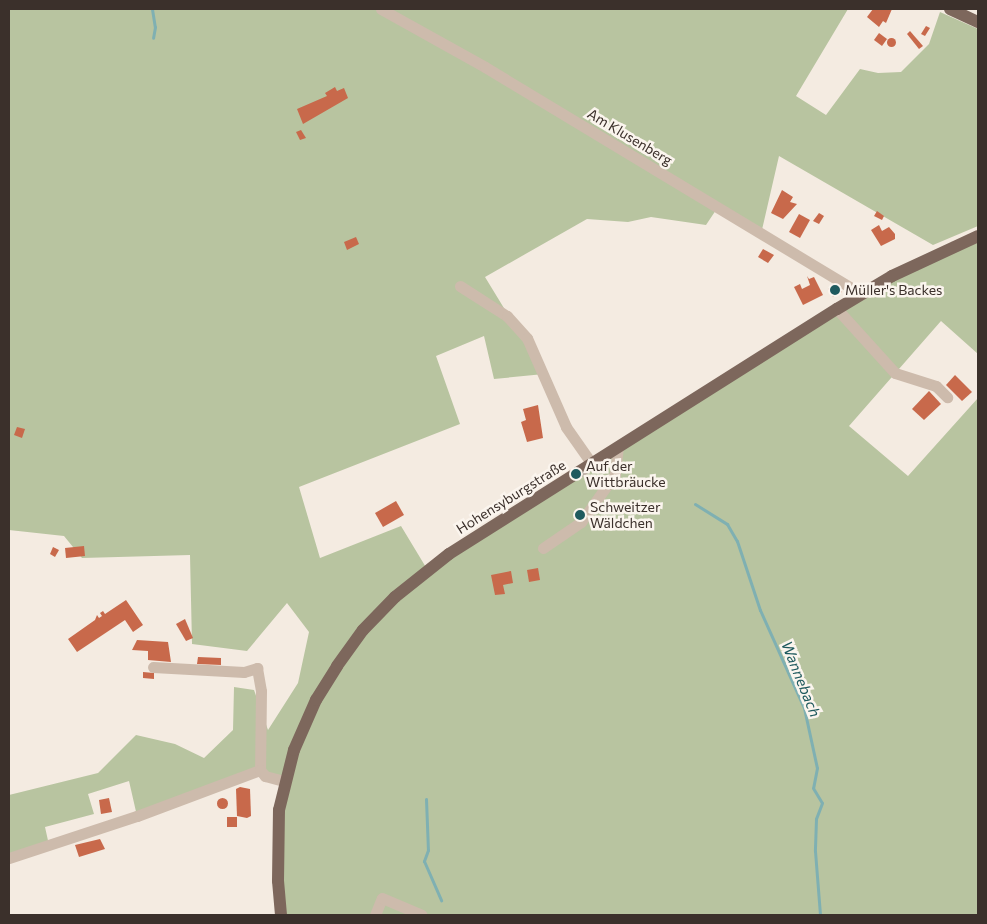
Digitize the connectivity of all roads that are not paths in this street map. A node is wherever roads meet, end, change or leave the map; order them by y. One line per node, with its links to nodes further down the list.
1 (381, 9): 6 (street, Am Klusenberg)
2 (950, 9): 3 (main road)
3 (978, 22)
4 (978, 236): 6 (main road, Hohensyburgstraße)
5 (460, 286): 10 (street)
6 (862, 294): 7 (main road, Hohensyburgstraße)
7 (837, 309): 8 (street); 9 (main road, Hohensyburgstraße)
8 (947, 397)
9 (618, 447): 10 (main road, Hohensyburgstraße); 11 (street)
10 (592, 464): 14 (main road, Hohensyburgstraße)
11 (543, 548)
12 (153, 667): 13 (street)
13 (260, 770): 14 (street); 15 (street)
14 (284, 781): 16 (main road, Hohensyburgstraße)
15 (9, 858)
16 (281, 915)
17 (375, 915): 18 (street)
18 (422, 915)

